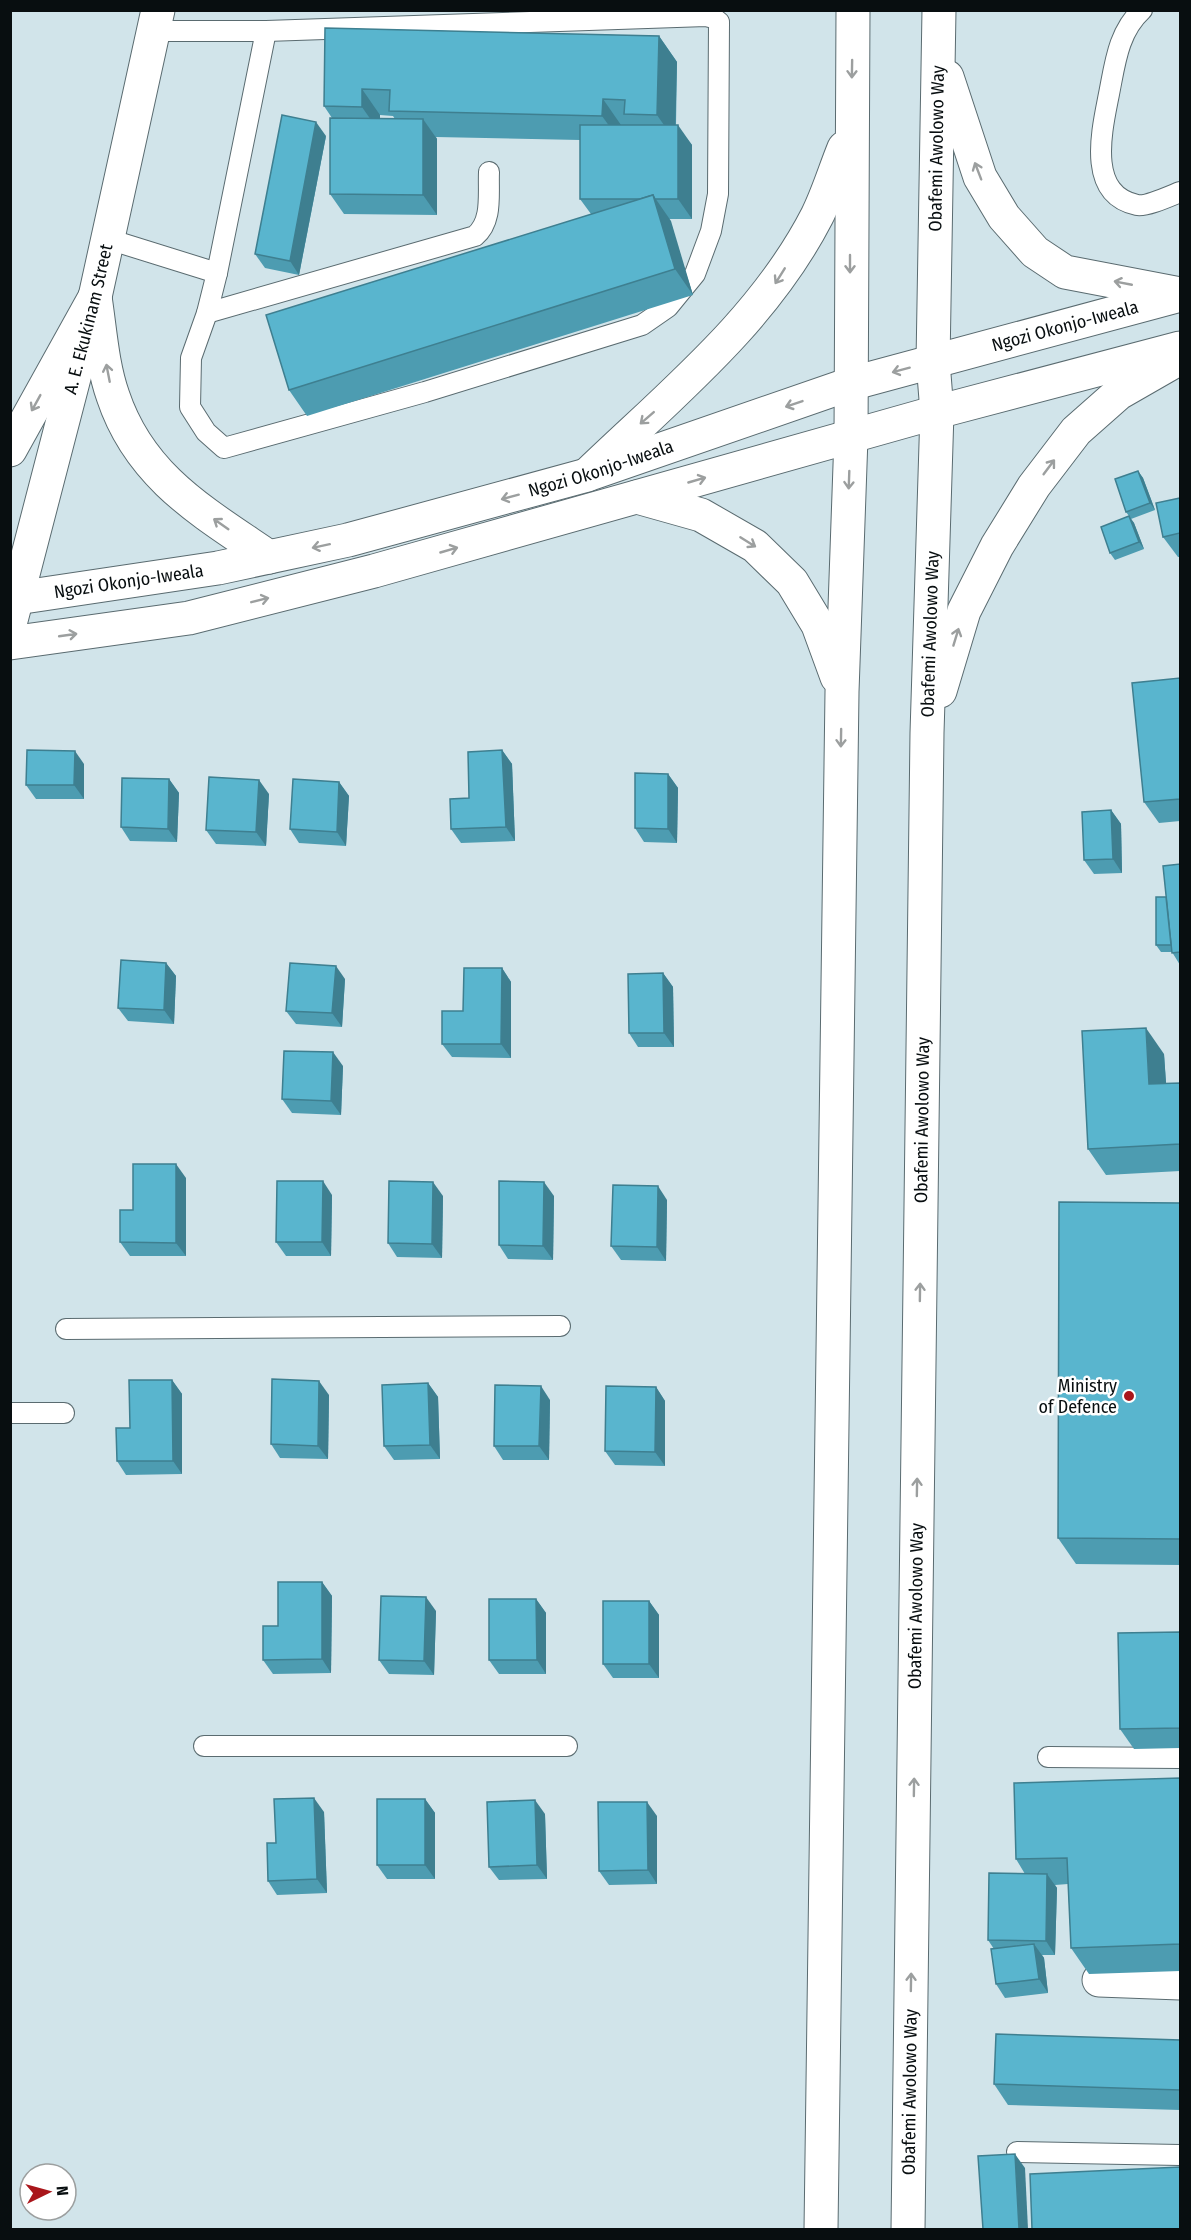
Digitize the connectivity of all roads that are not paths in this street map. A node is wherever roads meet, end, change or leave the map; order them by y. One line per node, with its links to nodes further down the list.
1 (853, 10): 7 (main road, one-way to 7)
2 (939, 10): 6 (main road, Obafemi Awolowo Way)
3 (1142, 10): 9 (lane)
4 (155, 21): 5 (lane); 10 (main road, A. E. Ekukinam Street)
5 (266, 31): 11 (lane); 14 (lane)
6 (939, 52): 12 (main road, one-way to 6); 17 (main road, Obafemi Awolowo Way)
7 (851, 129): 18 (main road, one-way to 18); 22 (main road, one-way to 22)
8 (489, 172): 14 (lane)
9 (1180, 192)
10 (108, 238): 11 (lane); 13 (main road, A. E. Ekukinam Street)
11 (216, 273): 14 (lane)
12 (1180, 295): 17 (main road, Ngozi Okonjo-Iweala)
13 (95, 297): 21 (main road, one-way to 21); 24 (main road, one-way to 13); 25 (main road, A. E. Ekukinam Street)
14 (207, 313)
15 (1180, 348): 19 (main road, Ngozi Okonjo-Iweala)
16 (1180, 358): 28 (main road, one-way to 16)
17 (933, 362): 18 (main road, Ngozi Okonjo-Iweala, one-way to 18); 19 (main road, Obafemi Awolowo Way)
18 (850, 384): 20 (main road); 22 (main road, Ngozi Okonjo-Iweala, one-way to 22)
19 (937, 412): 20 (main road, Ngozi Okonjo-Iweala); 28 (main road, Obafemi Awolowo Way)
20 (851, 437): 23 (main road, Ngozi Okonjo-Iweala, one-way to 20); 27 (main road, one-way to 27)
21 (10, 450)
22 (587, 475): 24 (main road, Ngozi Okonjo-Iweala, one-way to 24)
23 (637, 497): 26 (main road, Ngozi Okonjo-Iweala, one-way to 23); 27 (main road, one-way to 27)
24 (269, 557): 25 (main road, Ngozi Okonjo-Iweala)
25 (12, 607)
26 (10, 643)
27 (842, 692): 41 (main road, one-way to 41)
28 (927, 733): 42 (main road, Obafemi Awolowo Way, one-way to 28)
29 (560, 1326): 30 (lane)
30 (66, 1329)
31 (10, 1413): 32 (lane)
32 (64, 1413)
33 (204, 1746): 34 (lane)
34 (567, 1746)
35 (1048, 1756): 36 (lane)
36 (1180, 1758)
37 (1099, 1980): 38 (main road)
38 (1180, 1983)
39 (1017, 2152): 40 (lane)
40 (1180, 2155)
41 (821, 2229)
42 (908, 2229)

